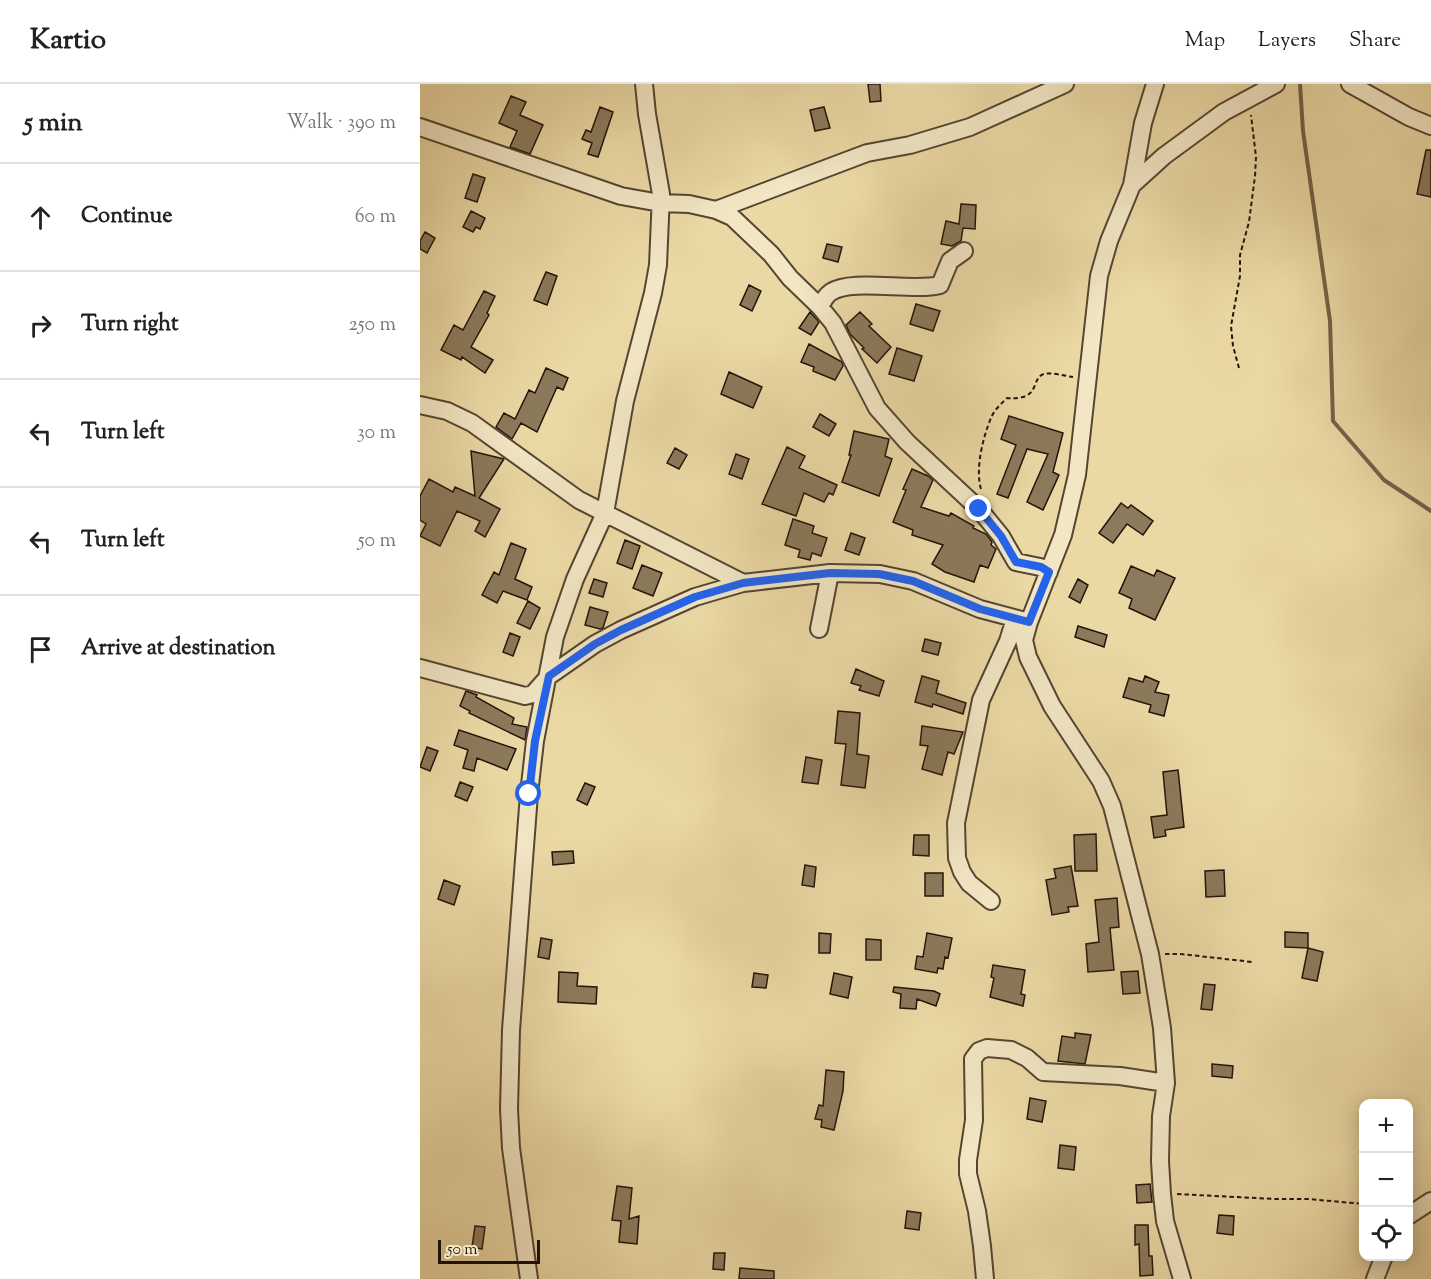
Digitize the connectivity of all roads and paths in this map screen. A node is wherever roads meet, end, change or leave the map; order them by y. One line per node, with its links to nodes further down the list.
1 (644, 84): 10 (street)
2 (1065, 84): 11 (street)
3 (1155, 84): 9 (street)
4 (1350, 84): 7 (street)
5 (1273, 85): 6 (street)
6 (1248, 98): 9 (street); 14 (path)
7 (1431, 126)
8 (420, 127): 10 (street)
9 (1132, 185): 15 (street)
10 (660, 203): 11 (street); 18 (street)
11 (716, 210): 13 (street)
12 (964, 251): 13 (street)
13 (820, 307): 17 (street)
14 (1239, 368)
15 (1087, 379): 17 (path); 19 (street)
16 (420, 405): 18 (street)
17 (979, 509): 19 (street)
18 (605, 513): 21 (street); 25 (street)
19 (1049, 572): 22 (street)
20 (830, 573): 21 (street); 22 (street); 23 (street)
21 (743, 583): 25 (street)
22 (1022, 621): 26 (street); 27 (street)
23 (819, 629)
24 (420, 668): 25 (street)
25 (549, 676): 35 (street)
26 (991, 901)
27 (1150, 954): 28 (path); 29 (street)
28 (1252, 962)
29 (1166, 1083): 30 (street); 36 (street)
30 (1162, 1194): 32 (path); 37 (street)
31 (1431, 1201): 33 (street)
32 (1359, 1203)
33 (1413, 1213)
34 (1382, 1261): 38 (street)
35 (529, 1279)
36 (985, 1279)
37 (1182, 1279)
38 (1374, 1279)

